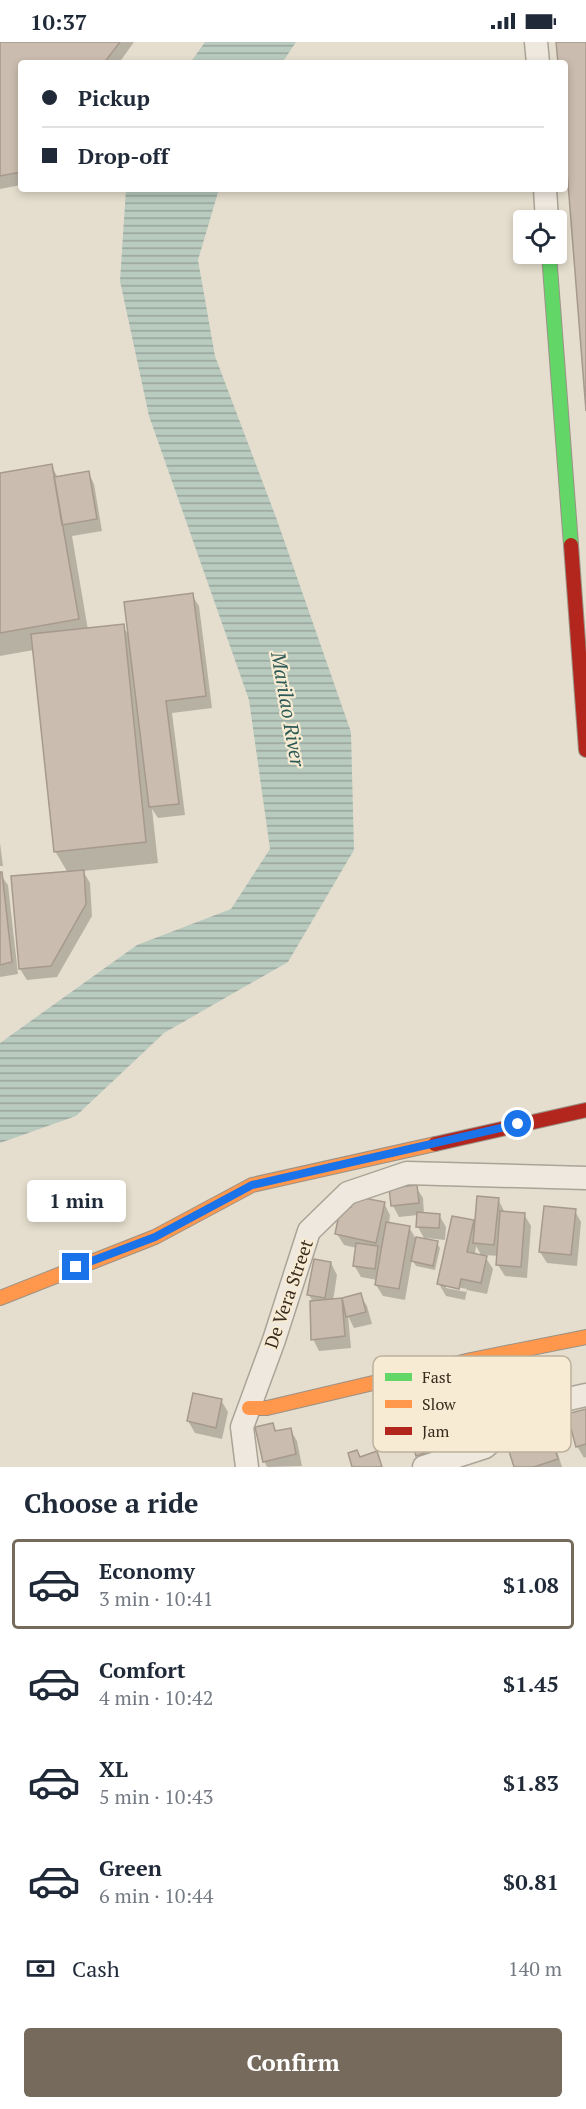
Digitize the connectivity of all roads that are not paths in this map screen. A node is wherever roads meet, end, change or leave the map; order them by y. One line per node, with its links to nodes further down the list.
1 (536, 42): 2 (street)
2 (538, 60)
3 (545, 192): 4 (street)
4 (546, 210)
5 (550, 264): 6 (street)
6 (586, 750)
7 (586, 1110): 9 (street)
8 (586, 1178): 15 (street, De Vera Street)
9 (0, 1298)
10 (586, 1337): 11 (street)
11 (491, 1356)
12 (373, 1383): 15 (street)
13 (586, 1395): 14 (street)
14 (571, 1398)
15 (249, 1408): 17 (street, De Vera Street)
16 (470, 1452): 18 (street)
17 (247, 1467)
18 (424, 1467)

